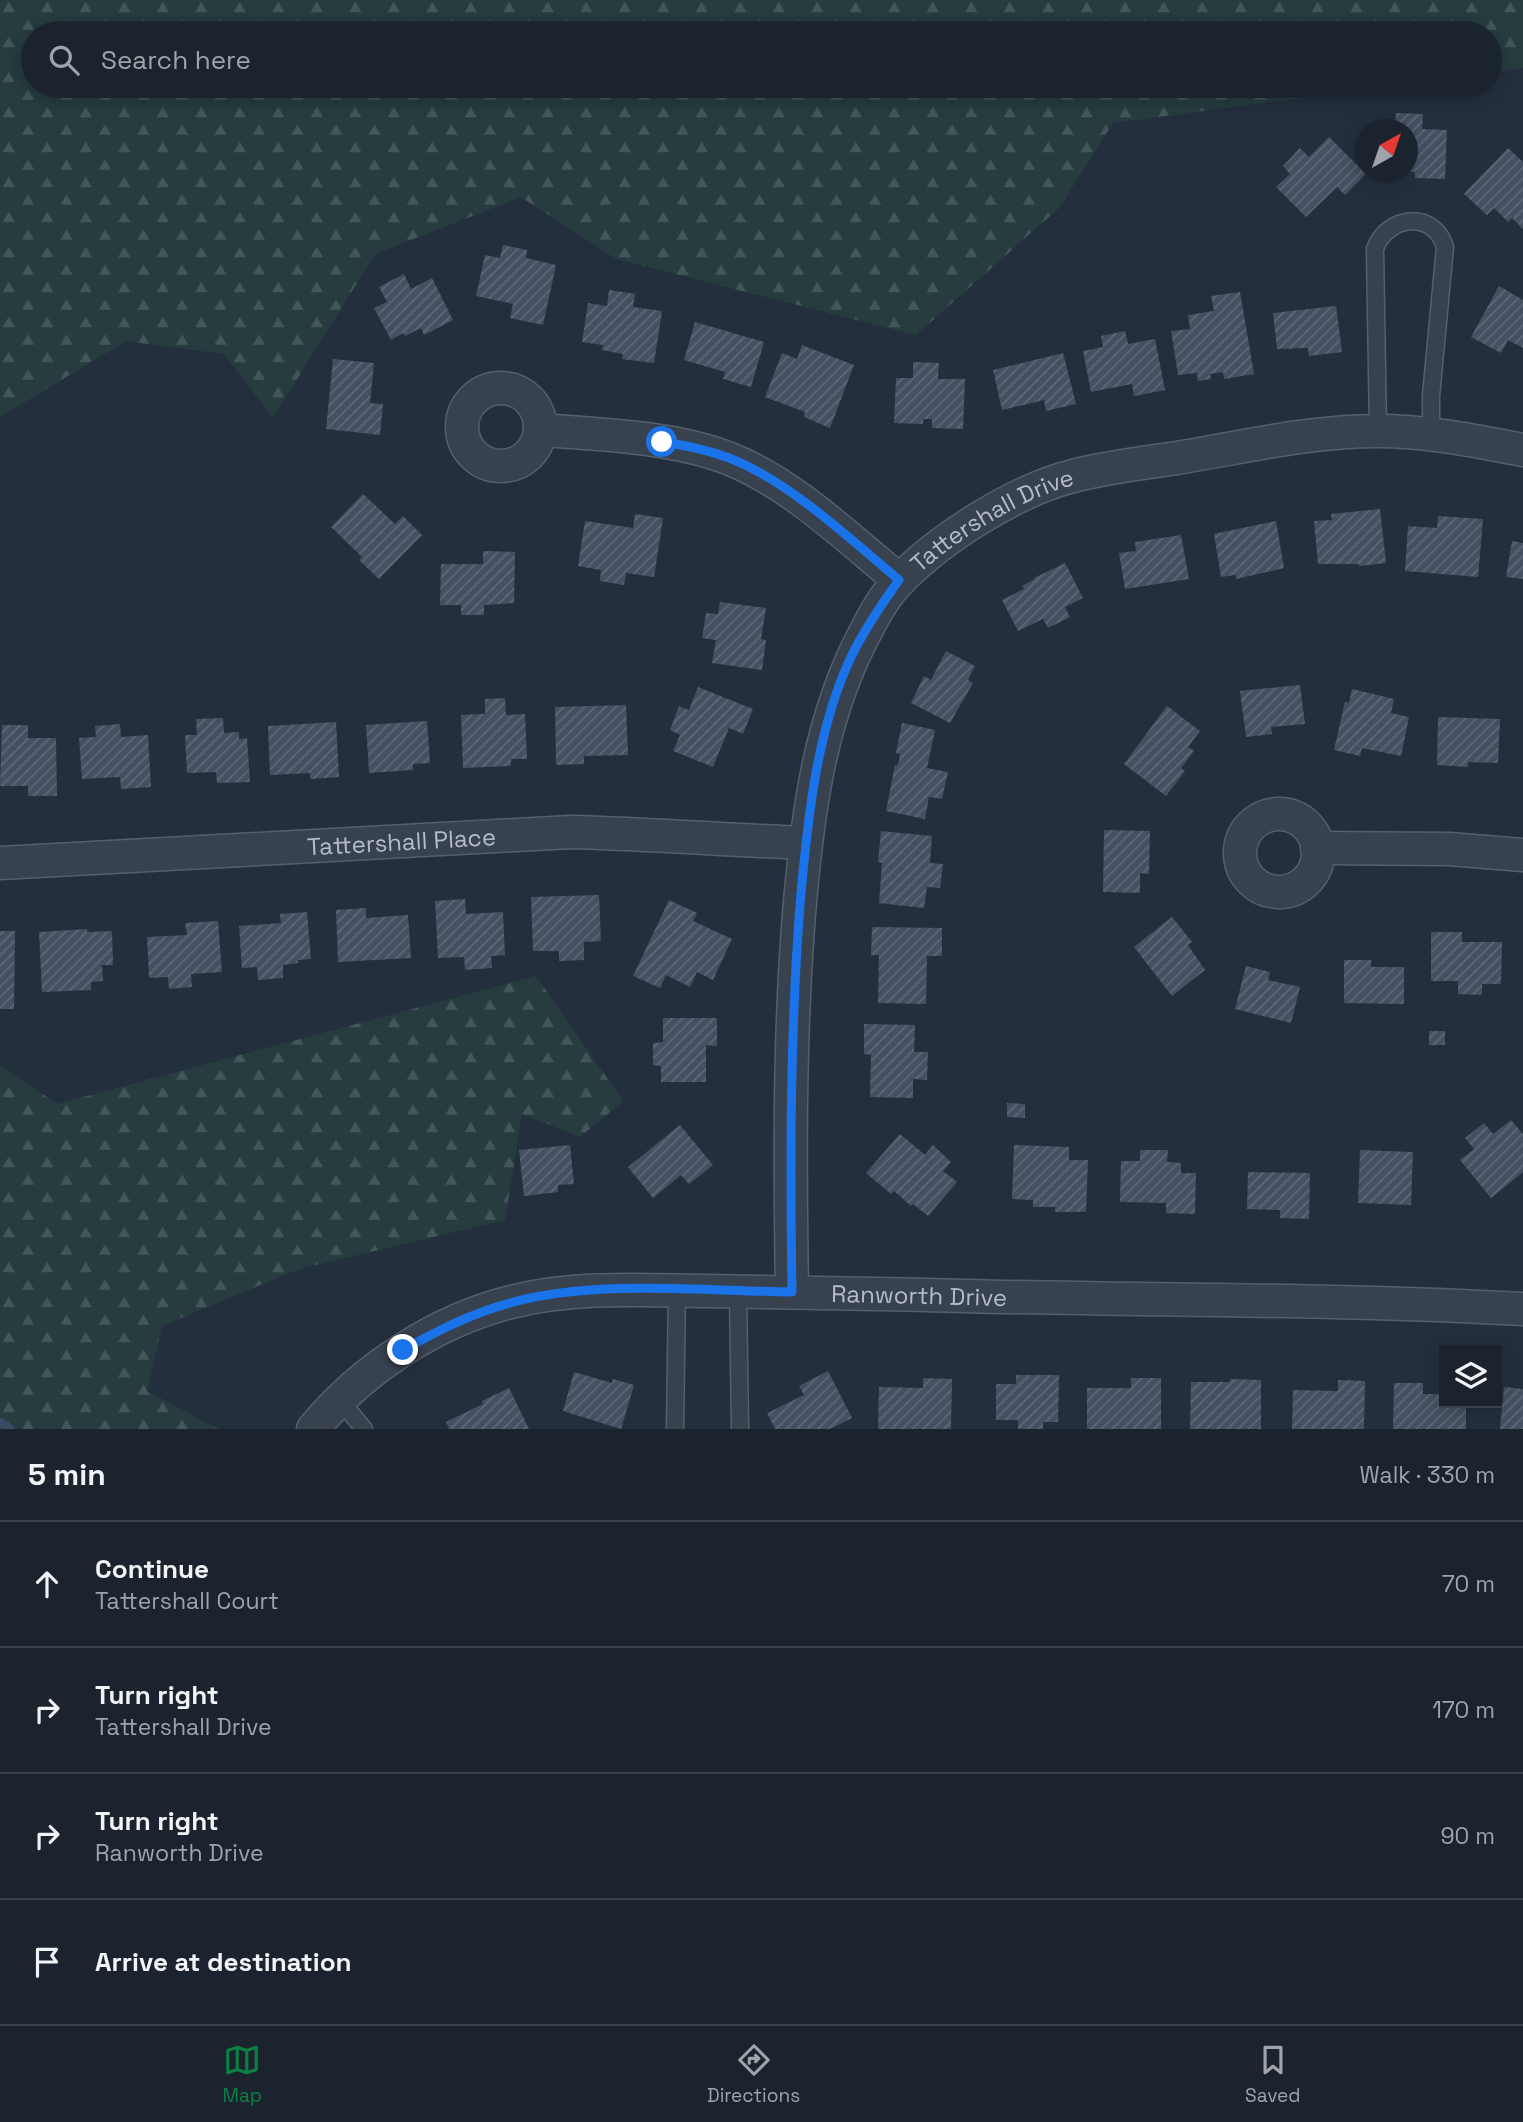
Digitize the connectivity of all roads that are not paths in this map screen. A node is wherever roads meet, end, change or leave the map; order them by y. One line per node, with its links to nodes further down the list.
1 (540, 430): 5 (street)
2 (1378, 431): 3 (street, Tattershall Drive); 3 (lane); 5 (street, Tattershall Drive)
3 (1431, 434): 4 (street, Tattershall Drive)
4 (1523, 450)
5 (899, 580): 6 (street, Tattershall Drive)
6 (805, 843): 9 (street, Tattershall Place); 12 (street, Tattershall Drive)
7 (1317, 848): 8 (street)
8 (1523, 855)
9 (0, 863)
10 (677, 1290): 11 (street, Ranworth Drive); 14 (street, Ranworth Drive); 17 (lane)
11 (738, 1291): 12 (street, Ranworth Drive); 18 (lane)
12 (792, 1292): 13 (street, Ranworth Drive)
13 (1523, 1309)
14 (340, 1400): 15 (street, Ranworth Drive); 16 (lane)
15 (313, 1429)
16 (363, 1429)
17 (675, 1429)
18 (740, 1429)

